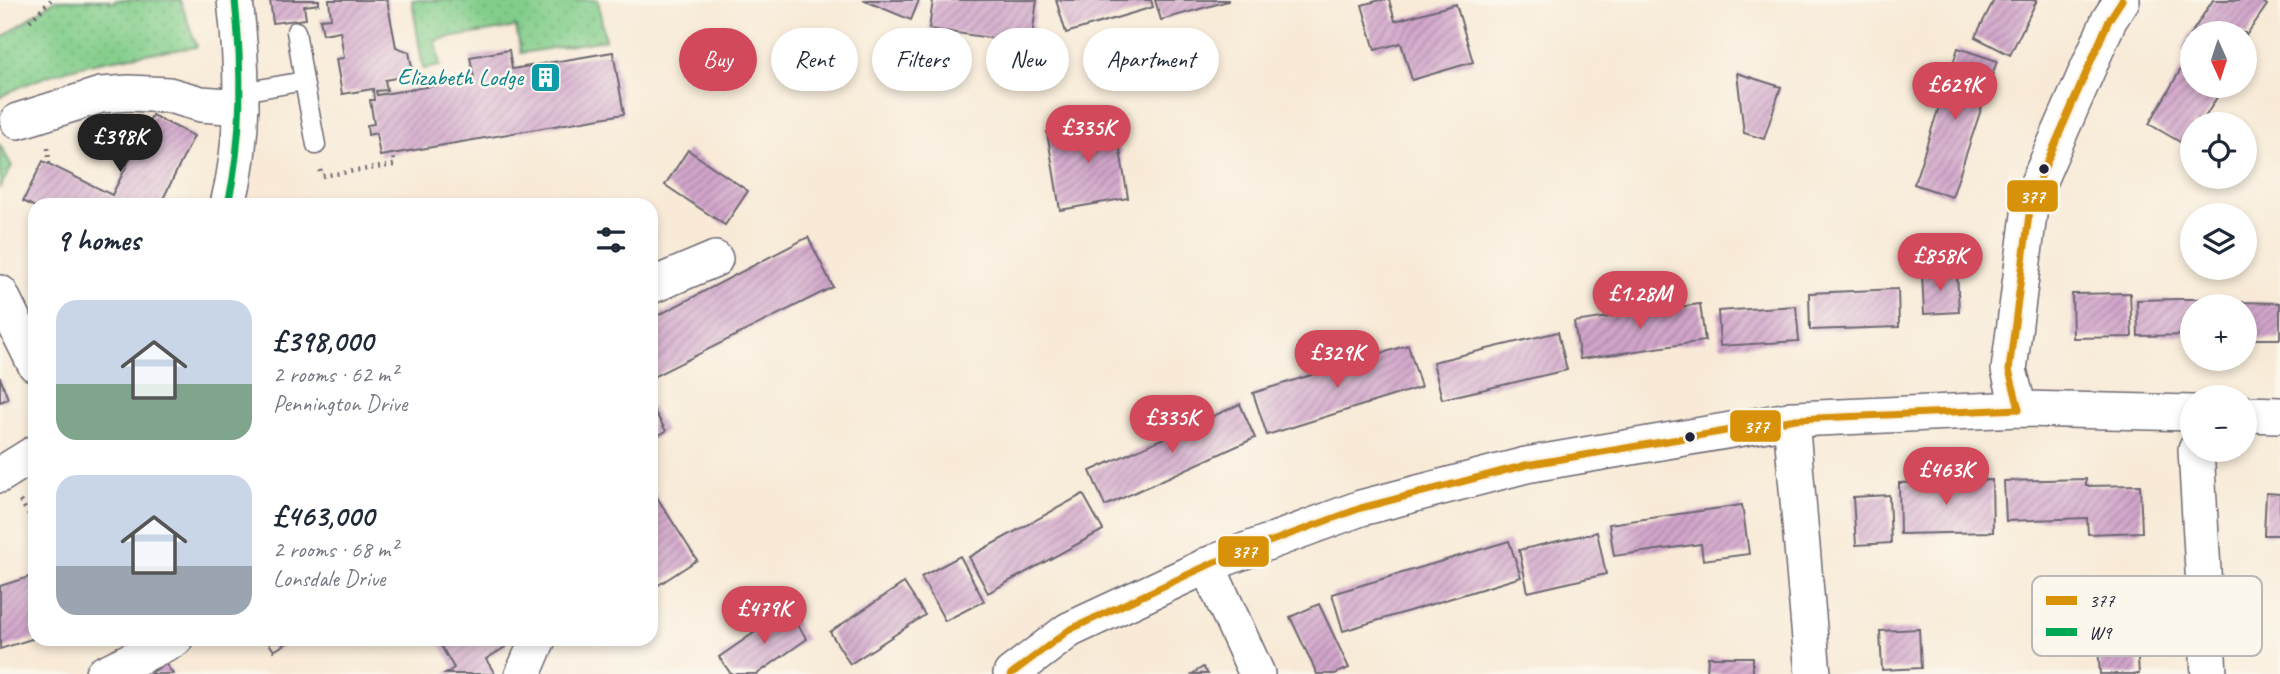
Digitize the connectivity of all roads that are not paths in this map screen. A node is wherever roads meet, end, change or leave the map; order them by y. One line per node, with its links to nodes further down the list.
1 (235, 0): 5 (street)
2 (2122, 0): 13 (street)
3 (296, 32): 4 (lane)
4 (304, 81): 5 (lane); 7 (lane)
5 (241, 100): 6 (street); 8 (street)
6 (18, 121)
7 (316, 145)
8 (229, 198)
9 (715, 259): 10 (street)
10 (658, 282)
11 (0, 293): 12 (street)
12 (28, 350)
13 (2019, 409): 14 (street); 17 (street)
14 (2180, 413)
15 (2257, 414): 16 (street)
16 (2280, 415)
17 (1791, 419): 21 (street); 30 (street)
18 (28, 457): 20 (street)
19 (2196, 462): 22 (street)
20 (0, 475)
21 (1208, 565): 28 (street); 29 (street)
22 (2202, 576)
23 (161, 646): 26 (street)
24 (535, 646): 27 (street)
25 (2208, 656): 31 (street)
26 (103, 674)
27 (523, 674)
28 (1012, 674)
29 (1257, 674)
30 (1813, 674)
31 (2209, 674)

